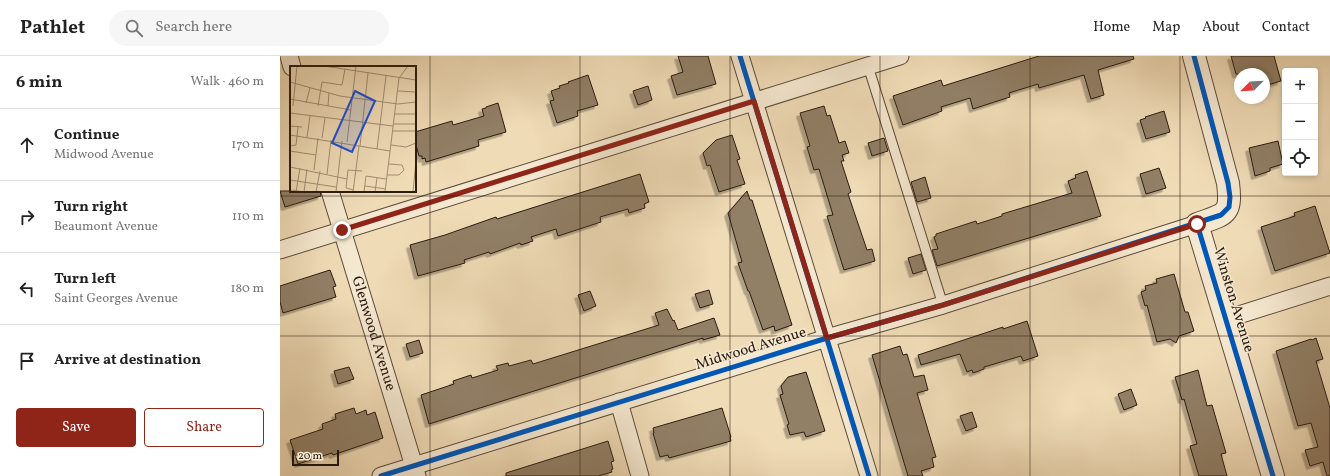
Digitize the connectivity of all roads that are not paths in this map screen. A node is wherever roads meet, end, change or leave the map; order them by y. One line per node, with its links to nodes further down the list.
1 (289, 56): 5 (street)
2 (740, 56): 7 (street)
3 (900, 56): 6 (street)
4 (1194, 56): 9 (street)
5 (292, 66)
6 (868, 66): 7 (street); 13 (lane)
7 (754, 101): 10 (street); 15 (street)
8 (330, 192): 10 (street, Glenwood Avenue)
9 (1197, 224): 13 (street, Midwood Avenue); 14 (street, Winston Avenue)
10 (342, 230): 11 (street); 17 (street, Glenwood Avenue)
11 (280, 250)
12 (1330, 286): 14 (street)
13 (943, 305): 15 (street, Midwood Avenue)
14 (1226, 319): 21 (street, Winston Avenue)
15 (827, 338): 16 (street, Midwood Avenue); 20 (street)
16 (619, 402): 17 (street, Midwood Avenue); 19 (street)
17 (415, 471): 18 (street, Midwood Avenue)
18 (381, 476)
19 (640, 476)
20 (869, 476)
21 (1273, 476)

